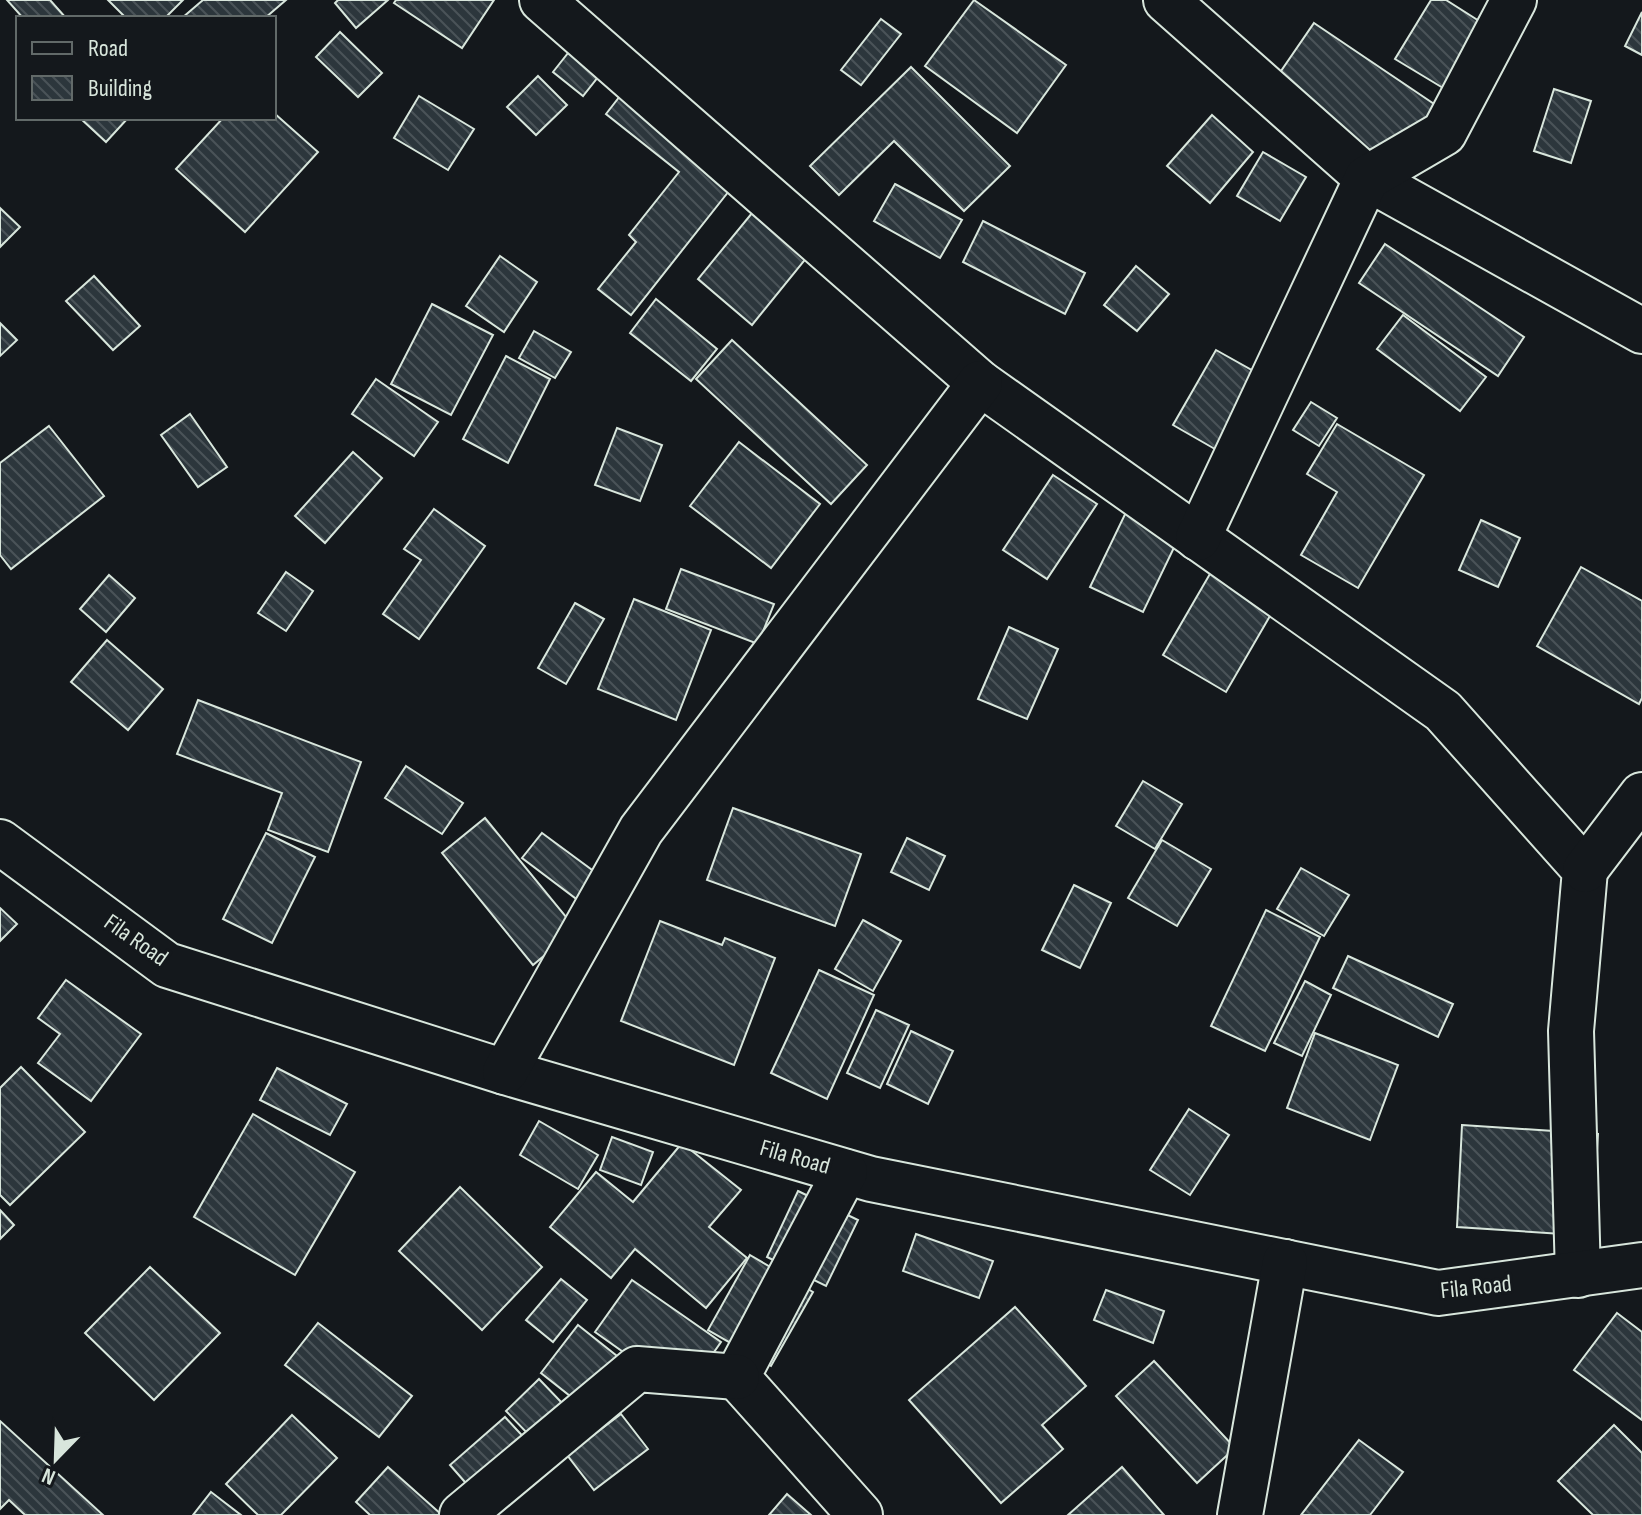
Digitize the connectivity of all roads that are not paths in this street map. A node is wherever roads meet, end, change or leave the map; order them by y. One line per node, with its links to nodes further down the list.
1 (542, 0): 6 (street)
2 (1166, 0): 4 (street)
3 (1514, 0): 4 (street)
4 (1367, 178): 5 (street); 7 (street)
5 (1642, 331)
6 (980, 383): 7 (street); 11 (street)
7 (1198, 538): 10 (street)
8 (1642, 795): 10 (street)
9 (0, 842): 11 (street, Fila Road)
10 (1585, 870): 15 (street)
11 (505, 1072): 12 (street, Fila Road)
12 (845, 1172): 13 (street, Fila Road); 16 (street)
13 (1285, 1262): 15 (street, Fila Road); 19 (street)
14 (1642, 1265): 15 (street, Fila Road)
15 (1578, 1275)
16 (737, 1377): 17 (street); 18 (street)
17 (462, 1515)
18 (860, 1515)
19 (1240, 1515)

